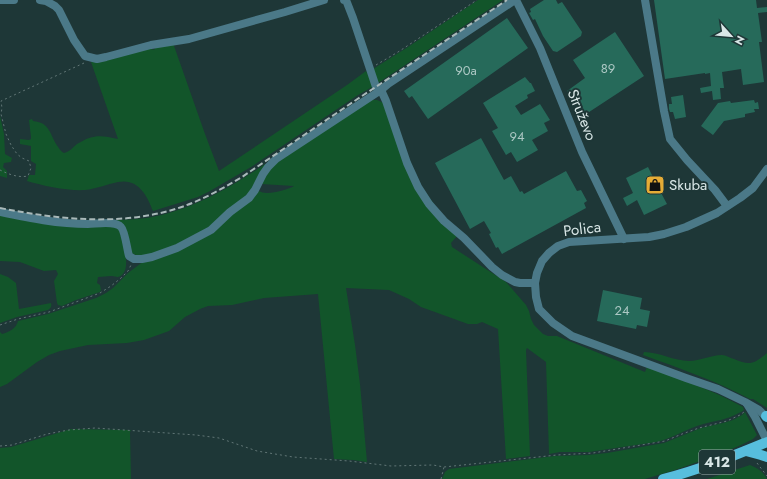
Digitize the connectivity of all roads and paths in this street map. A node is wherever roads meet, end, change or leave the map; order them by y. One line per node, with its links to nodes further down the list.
1 (0, 0): 2 (street)
2 (14, 0)
3 (40, 0): 9 (street)
4 (324, 0): 9 (street)
5 (344, 0): 10 (street)
6 (477, 0): 10 (path)
7 (515, 0): 11 (street); 16 (street, Struževo)
8 (645, 0): 14 (street)
9 (91, 58): 13 (path)
10 (370, 69): 11 (street)
11 (381, 90): 17 (street); 18 (street)
12 (767, 169): 14 (street, Polica)
13 (0, 170)
14 (727, 206): 16 (street, Polica)
15 (0, 212): 17 (street)
16 (624, 239): 18 (street, Polica)
17 (134, 259): 19 (path)
18 (535, 283): 20 (street, Polica)
19 (0, 325)
20 (747, 405): 21 (street, Polica); 22 (street); 27 (path)
21 (767, 417)
22 (767, 442): 24 (main road, 412)
23 (0, 446): 27 (path)
24 (746, 451): 25 (main road); 30 (main road, 412)
25 (767, 457)
26 (756, 461): 28 (path)
27 (444, 467): 29 (path)
28 (767, 476)
29 (441, 479)
30 (663, 479)

